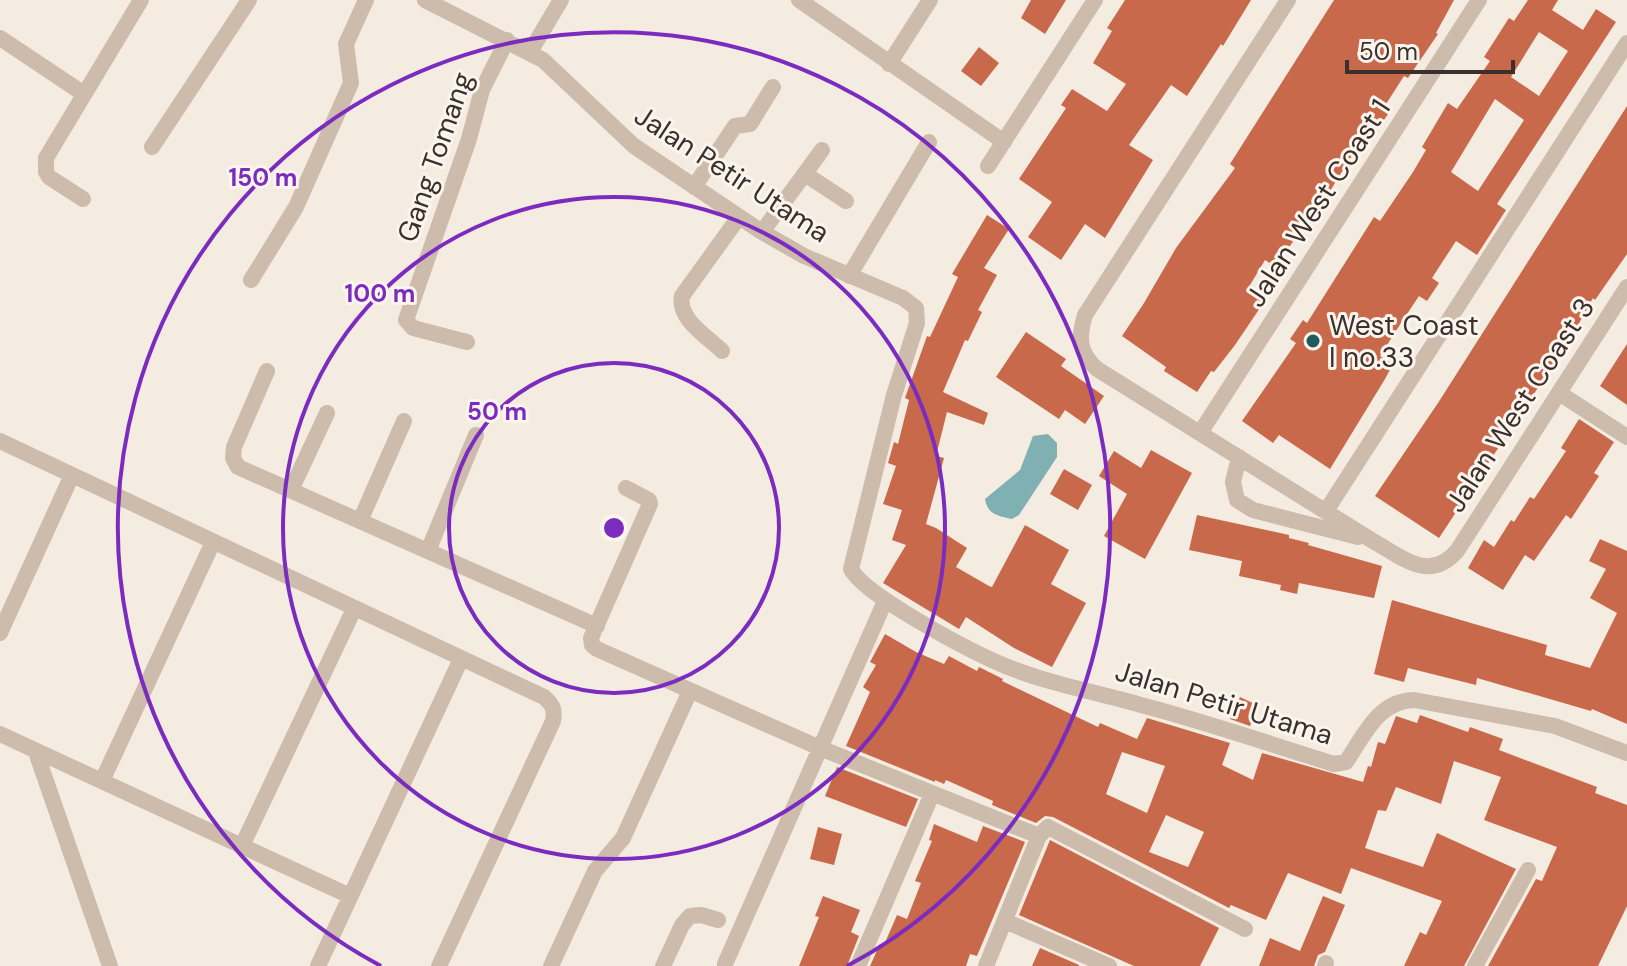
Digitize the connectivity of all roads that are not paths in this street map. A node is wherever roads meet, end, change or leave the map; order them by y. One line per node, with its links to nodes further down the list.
1 (141, 0): 17 (street)
2 (249, 0): 20 (street)
3 (366, 0): 30 (street)
4 (561, 0): 14 (street)
5 (799, 0): 15 (street)
6 (930, 0): 15 (street)
7 (1095, 0): 19 (street)
8 (1288, 0): 38 (street)
9 (1479, 0): 38 (street, Jalan West Coast 1)
10 (436, 2): 12 (street, Jalan Petir Utama)
11 (0, 38): 17 (street)
12 (507, 40): 14 (street, Jalan Petir Utama); 32 (street, Gang Tomang)
13 (1627, 43): 46 (street)
14 (530, 52): 24 (street, Jalan Petir Utama)
15 (889, 64): 19 (street)
16 (773, 87): 24 (street)
17 (84, 94): 25 (street)
18 (929, 142): 29 (street)
19 (1004, 142): 22 (street)
20 (152, 147)
21 (822, 150): 23 (street)
22 (988, 166)
23 (805, 174): 26 (street); 28 (street)
24 (694, 187): 27 (street, Jalan Petir Utama)
25 (83, 199)
26 (846, 201)
27 (739, 217): 28 (street, Jalan Petir Utama); 33 (street)
28 (762, 232): 29 (street, Jalan Petir Utama)
29 (849, 276): 51 (street, Jalan Petir Utama)
30 (251, 280)
31 (1627, 287): 35 (street, Jalan West Coast 3)
32 (467, 342)
33 (722, 351)
34 (267, 371): 45 (street)
35 (1559, 393): 40 (street); 48 (street, Jalan West Coast 3)
36 (327, 413): 45 (street)
37 (404, 421): 47 (street)
38 (1200, 433): 42 (street)
39 (476, 435): 50 (street)
40 (1627, 437)
41 (0, 441): 43 (street)
42 (1239, 457): 46 (street); 48 (street)
43 (72, 475): 49 (street); 54 (street)
44 (626, 488): 53 (street)
45 (291, 490): 47 (street)
46 (1326, 511): 48 (street)
47 (360, 521): 50 (street)
48 (1373, 541)
49 (213, 542): 52 (street); 61 (street)
50 (428, 551): 53 (street)
51 (885, 601): 58 (street); 59 (street, Jalan Petir Utama)
52 (354, 609): 55 (street); 64 (street)
53 (597, 626): 56 (street)
54 (0, 633)
55 (461, 659): 66 (street); 73 (street)
56 (690, 691): 58 (street); 74 (street)
57 (0, 734): 60 (street)
58 (820, 748): 62 (street); 70 (street)
59 (1626, 748)
60 (36, 752): 61 (street); 71 (street)
61 (102, 781): 64 (street)
62 (932, 794): 63 (street); 76 (street)
63 (1039, 836): 68 (street); 69 (street)
64 (242, 846): 66 (street)
65 (1528, 870): 79 (street)
66 (350, 896): 72 (street)
67 (718, 920): 75 (street)
68 (1005, 921): 77 (street); 78 (street)
69 (1245, 929)
70 (725, 964)
71 (110, 966)
72 (318, 966)
73 (439, 966)
74 (551, 966)
75 (663, 966)
76 (858, 966)
77 (986, 966)
78 (1109, 966)
79 (1475, 966)

